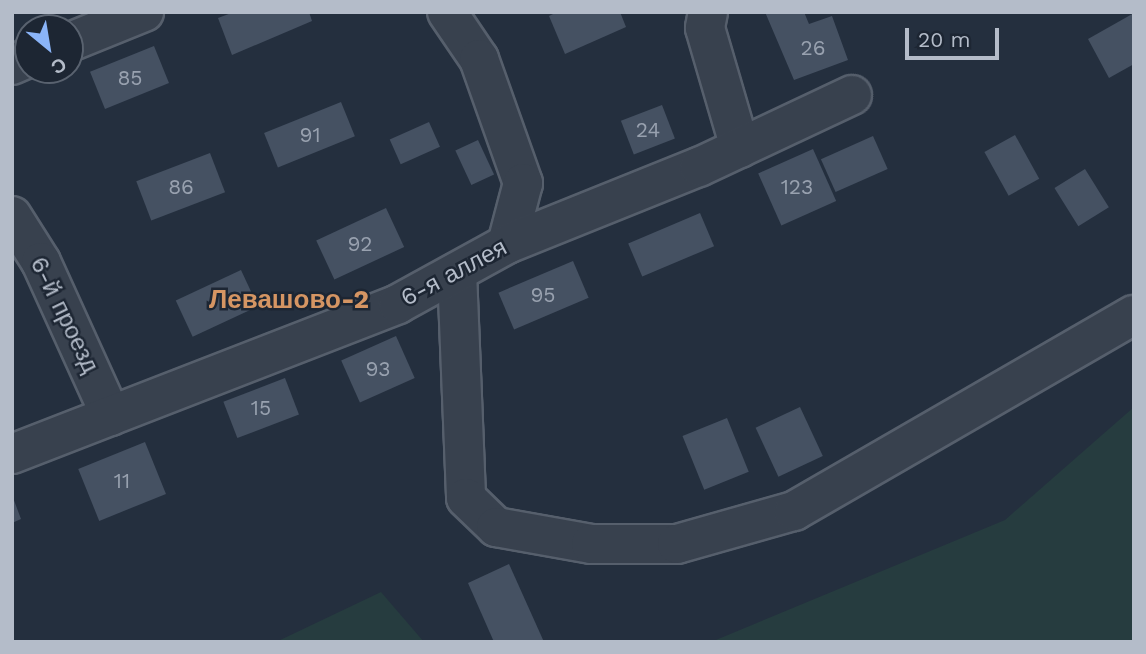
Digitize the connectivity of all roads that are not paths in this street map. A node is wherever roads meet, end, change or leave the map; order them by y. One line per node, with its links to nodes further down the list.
1 (144, 12): 4 (street)
2 (447, 12): 8 (street)
3 (708, 12): 6 (street)
4 (84, 36)
5 (852, 95): 6 (street, 6-я аллея)
6 (740, 148): 8 (street, 6-я аллея)
7 (12, 216): 11 (street, 6-й проезд)
8 (507, 244): 9 (street, 6-я аллея)
9 (457, 272): 10 (street); 11 (street, 6-я аллея)
10 (1134, 315)
11 (111, 416): 12 (street, 6-я аллея)
12 (12, 454)

